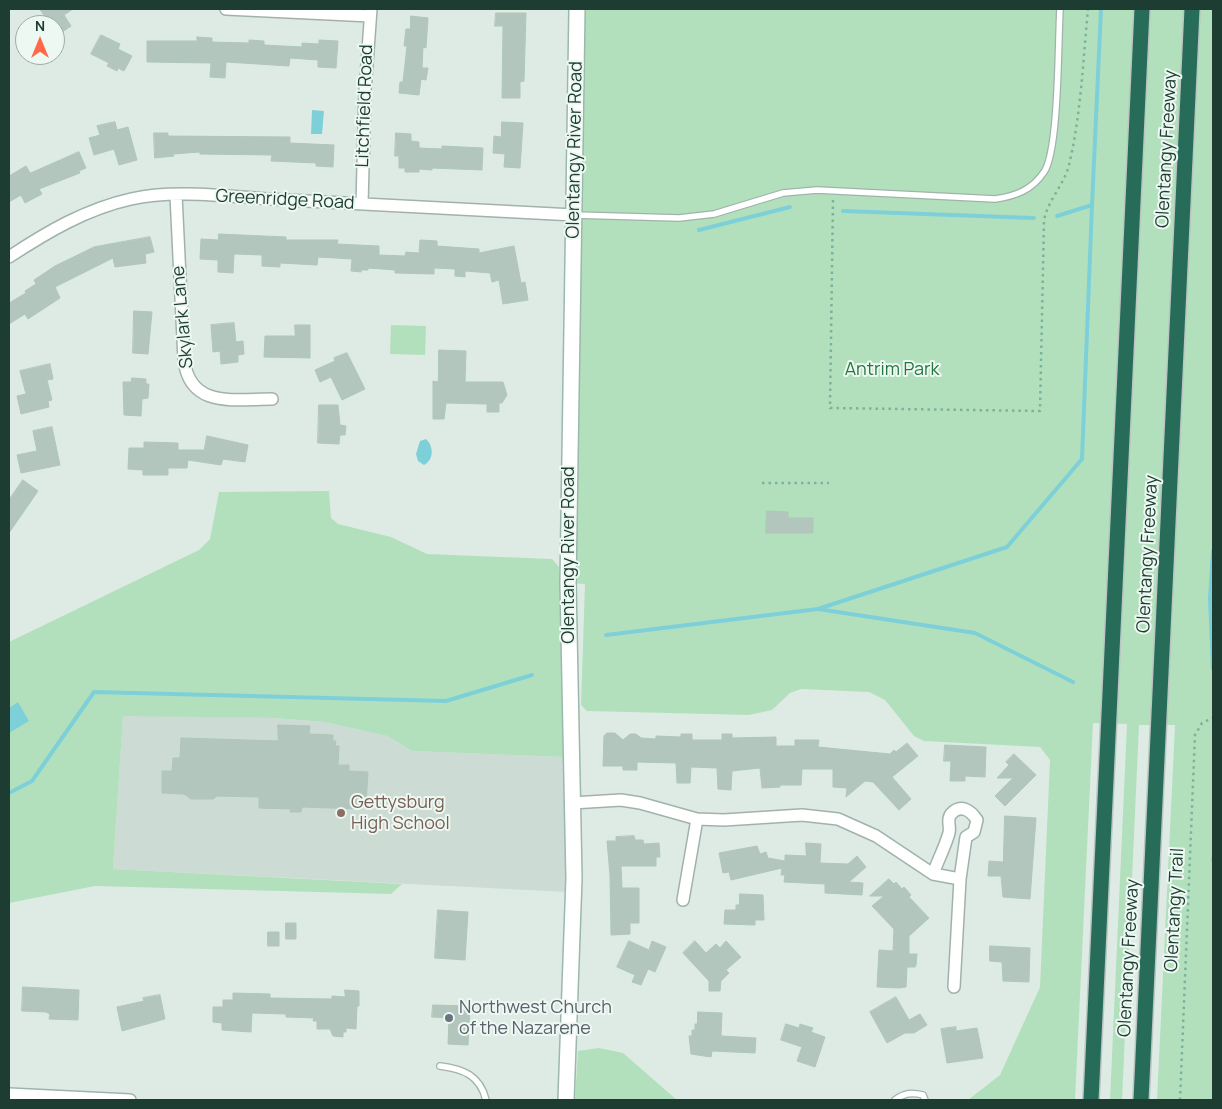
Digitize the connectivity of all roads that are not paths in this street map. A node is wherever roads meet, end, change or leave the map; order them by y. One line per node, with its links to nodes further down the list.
1 (226, 9): 6 (street)
2 (576, 9): 9 (main road, Olentangy River Road)
3 (1060, 9): 9 (lane)
4 (1142, 9): 25 (highway, Olentangy Freeway)
5 (1192, 9): 26 (highway, Olentangy Freeway)
6 (370, 12): 8 (street, Litchfield Road)
7 (176, 195): 8 (street, Greenridge Road); 10 (street, Greenridge Road); 11 (street, Skylark Lane)
8 (362, 204): 9 (street, Greenridge Road)
9 (574, 215): 12 (main road, Olentangy River Road)
10 (9, 257)
11 (272, 399)
12 (572, 803): 13 (street); 22 (main road, Olentangy River Road)
13 (697, 819): 14 (street); 16 (street)
14 (933, 874): 15 (street); 15 (street)
15 (960, 879): 17 (street)
16 (683, 900)
17 (954, 987)
18 (440, 1066): 21 (lane)
19 (9, 1094): 20 (street)
20 (130, 1100)
21 (486, 1100)
22 (566, 1100)
23 (894, 1100): 24 (lane)
24 (925, 1100)
25 (1092, 1100)
26 (1141, 1100)

